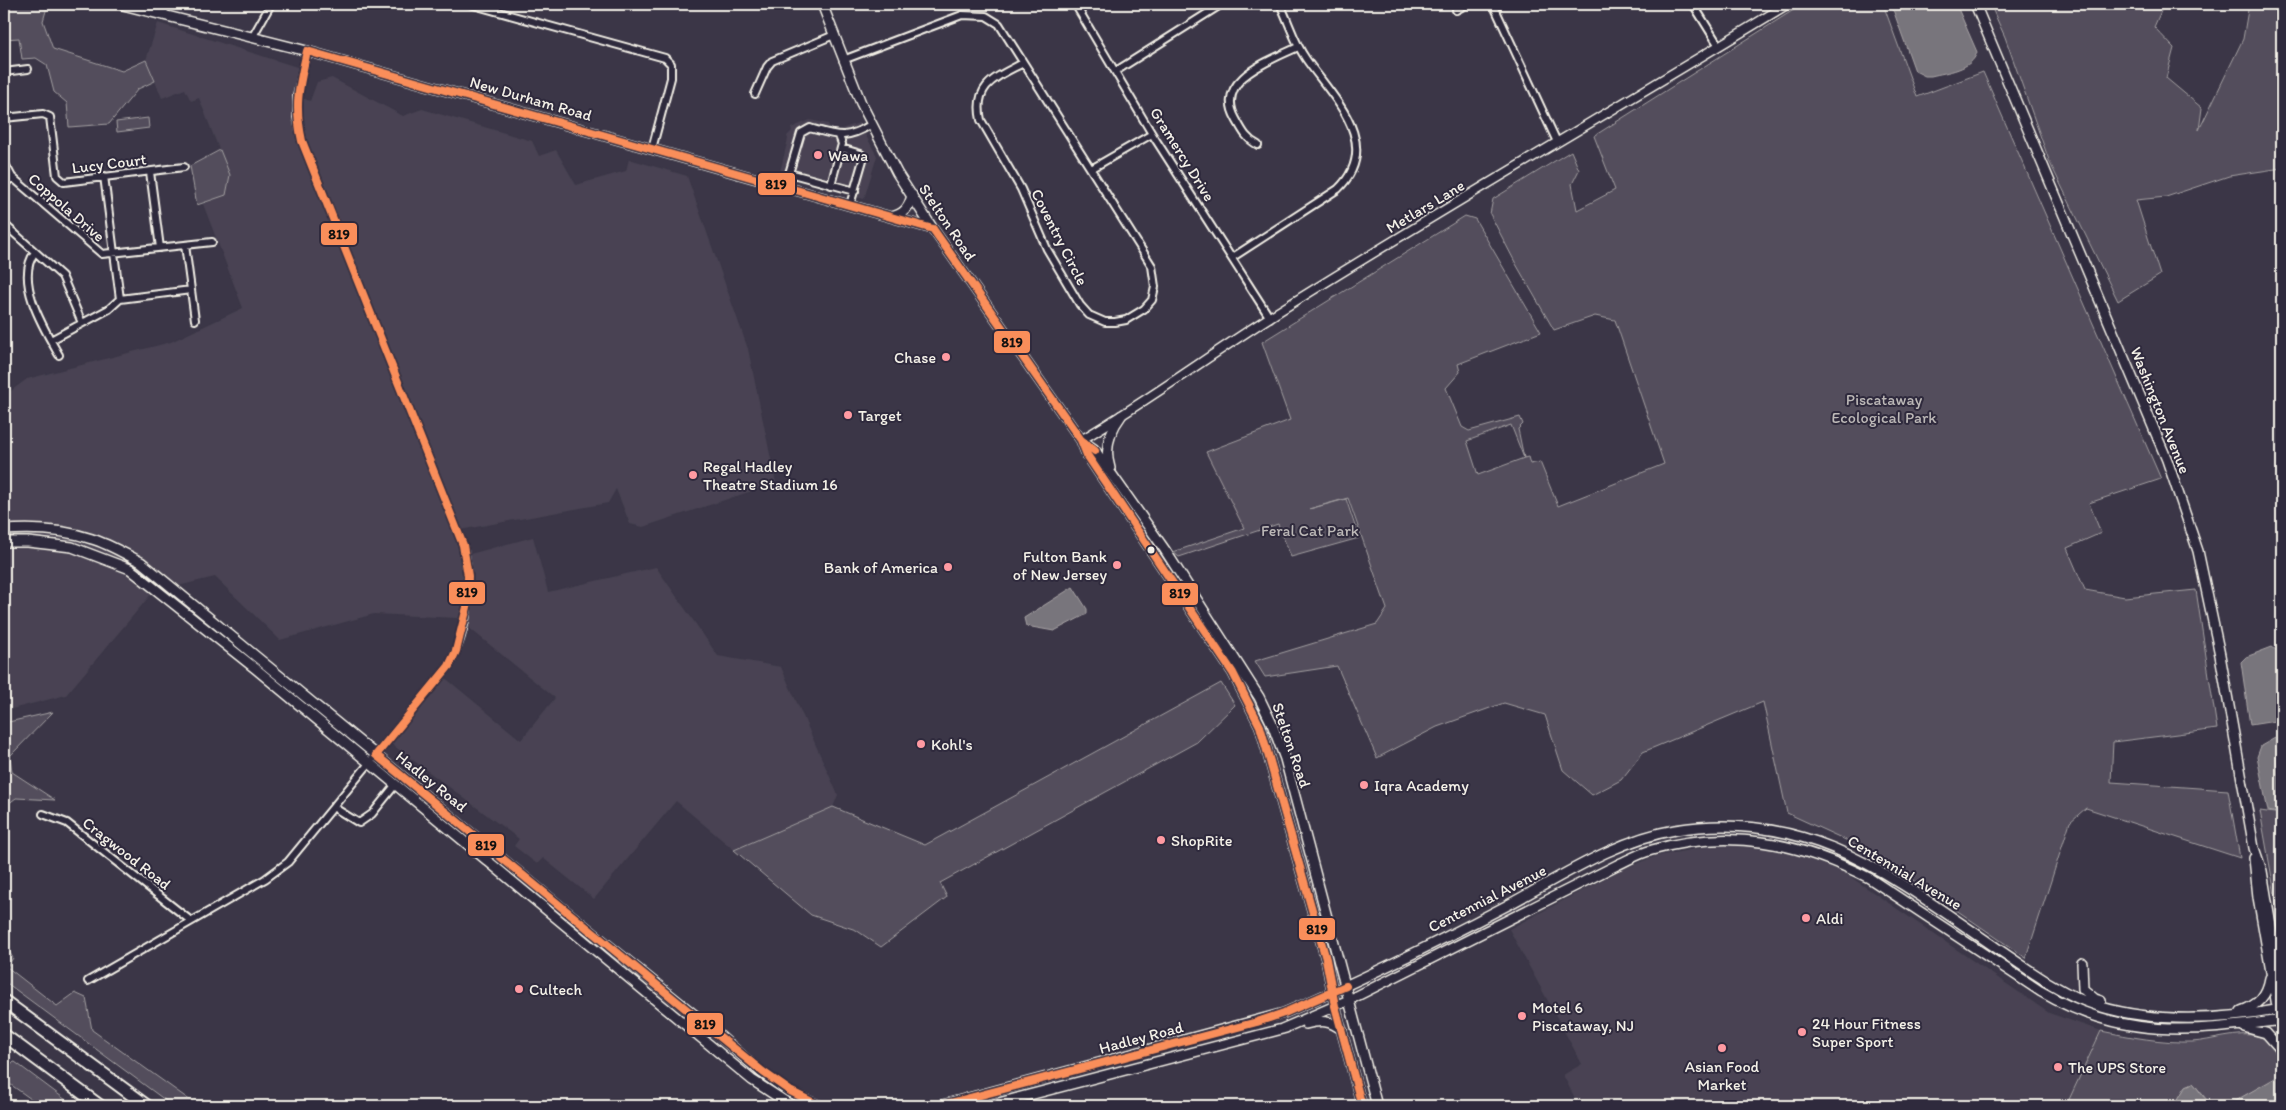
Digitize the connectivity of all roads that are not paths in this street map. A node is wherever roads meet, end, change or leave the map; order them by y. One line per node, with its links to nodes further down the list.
1 (119, 4): 15 (main road, New Durham Road)
2 (168, 4): 15 (street)
3 (272, 4): 17 (street)
4 (470, 4): 34 (street)
5 (822, 4): 16 (main road, Stelton Road)
6 (1222, 4): 24 (street)
7 (1280, 4): 19 (street)
8 (1467, 4): 14 (street)
9 (1493, 4): 31 (street)
10 (1693, 4): 18 (street)
11 (1788, 4): 18 (street, Metlars Lane)
12 (1975, 4): 75 (main road, Washington Avenue)
13 (1079, 5): 24 (street, Gramercy Drive)
14 (1456, 10)
15 (162, 15): 17 (main road, New Durham Road)
16 (834, 35): 21 (main road, Stelton Road); 26 (street)
17 (252, 36): 20 (main road, New Durham Road)
18 (1718, 46): 31 (street, Metlars Lane)
19 (1298, 47): 32 (street); 56 (street)
20 (307, 51): 34 (main road, New Durham Road); 69 (street)
21 (843, 60): 22 (street, Coventry Circle); 28 (main road, Stelton Road)
22 (1024, 63): 37 (street, Coventry Circle); 37 (street, Coventry Circle)
23 (28, 69): 25 (street)
24 (1116, 70): 29 (street, Gramercy Drive)
25 (4, 72)
26 (755, 94)
27 (4, 118): 40 (street, Lucy Court)
28 (872, 124): 30 (street); 46 (main road, Stelton Road)
29 (1152, 134): 37 (street); 56 (street, Gramercy Drive)
30 (839, 136): 33 (street); 39 (street)
31 (1557, 142): 59 (street, Metlars Lane)
32 (1258, 145)
33 (841, 148): 43 (street); 45 (street)
34 (652, 150): 44 (main road, New Durham Road)
35 (4, 162): 41 (street, Coppola Drive)
36 (184, 167): 38 (street, Lucy Court)
37 (1091, 169)
38 (150, 172): 40 (street, Lucy Court); 53 (street)
39 (788, 174): 43 (street); 44 (street)
40 (104, 176): 55 (street)
41 (12, 177): 42 (street); 55 (street, Coppola Drive)
42 (4, 185)
43 (831, 185): 45 (street)
44 (785, 187): 47 (main road, New Durham Road)
45 (855, 191): 47 (street)
46 (912, 195): 48 (main road); 50 (main road, Stelton Road)
47 (850, 205): 48 (main road, New Durham Road)
48 (891, 216): 50 (main road, New Durham Road)
49 (4, 224): 54 (street)
50 (933, 229): 65 (main road, Stelton Road)
51 (212, 242): 52 (street, Coppola Drive)
52 (185, 245): 53 (street, Coppola Drive); 57 (street)
53 (160, 248): 55 (street, Coppola Drive)
54 (35, 252): 61 (street); 62 (street)
55 (113, 254): 58 (street)
56 (1233, 257): 59 (street, Gramercy Drive)
57 (191, 290): 58 (street); 60 (street)
58 (120, 299): 61 (street)
59 (1270, 318): 64 (street, Metlars Lane)
60 (195, 320)
61 (82, 323): 62 (street)
62 (50, 340): 63 (street)
63 (59, 355)
64 (1121, 416): 65 (street, Metlars Lane); 66 (main road)
65 (1081, 440): 66 (main road, Stelton Road); 79 (main road, Stelton Road)
66 (1113, 476): 77 (main road, Stelton Road)
67 (4, 530): 69 (main road, Hadley Road)
68 (4, 542): 69 (main road, Hadley Road)
69 (373, 759): 70 (main road, Hadley Road); 71 (street); 93 (main road, Hadley Road)
70 (396, 784): 71 (street); 94 (main road, Hadley Road)
71 (333, 807): 73 (street)
72 (43, 814): 73 (street, Cragwood Road)
73 (191, 920): 76 (street)
74 (2082, 963): 84 (main road)
75 (2277, 969): 78 (main road, Washington Avenue); 83 (main road, Washington Avenue); 85 (main road)
76 (88, 981)
77 (1346, 986): 79 (main road, Hadley Road); 80 (main road, Stelton Road); 84 (main road, Centennial Avenue)
78 (2282, 991)
79 (1332, 993): 82 (main road, Stelton Road); 99 (main road, Hadley Road)
80 (1349, 1000): 82 (main road, Hadley Road); 87 (main road, Centennial Avenue); 102 (main road, Stelton Road)
81 (4, 1001): 96 (highway)
82 (1335, 1006): 88 (main road, Hadley Road); 89 (main road, Stelton Road)
83 (2280, 1009): 85 (main road, Centennial Avenue); 86 (main road, Washington Avenue)
84 (2135, 1014): 85 (main road, Centennial Avenue)
85 (2231, 1015)
86 (2281, 1020): 87 (main road, Centennial Avenue); 91 (main road, Washington Avenue)
87 (2234, 1026): 92 (main road)
88 (1282, 1029): 89 (main road, Hadley Road); 100 (main road, Hadley Road)
89 (1342, 1030): 101 (main road, Stelton Road)
90 (4, 1035): 95 (highway)
91 (2282, 1035)
92 (2282, 1051)
93 (761, 1072): 94 (main road); 98 (main road, Hadley Road)
94 (752, 1080): 97 (main road, Hadley Road)
95 (100, 1106)
96 (147, 1106)
97 (792, 1106)
98 (820, 1106)
99 (939, 1106)
100 (987, 1106)
101 (1362, 1106)
102 (1377, 1106)

